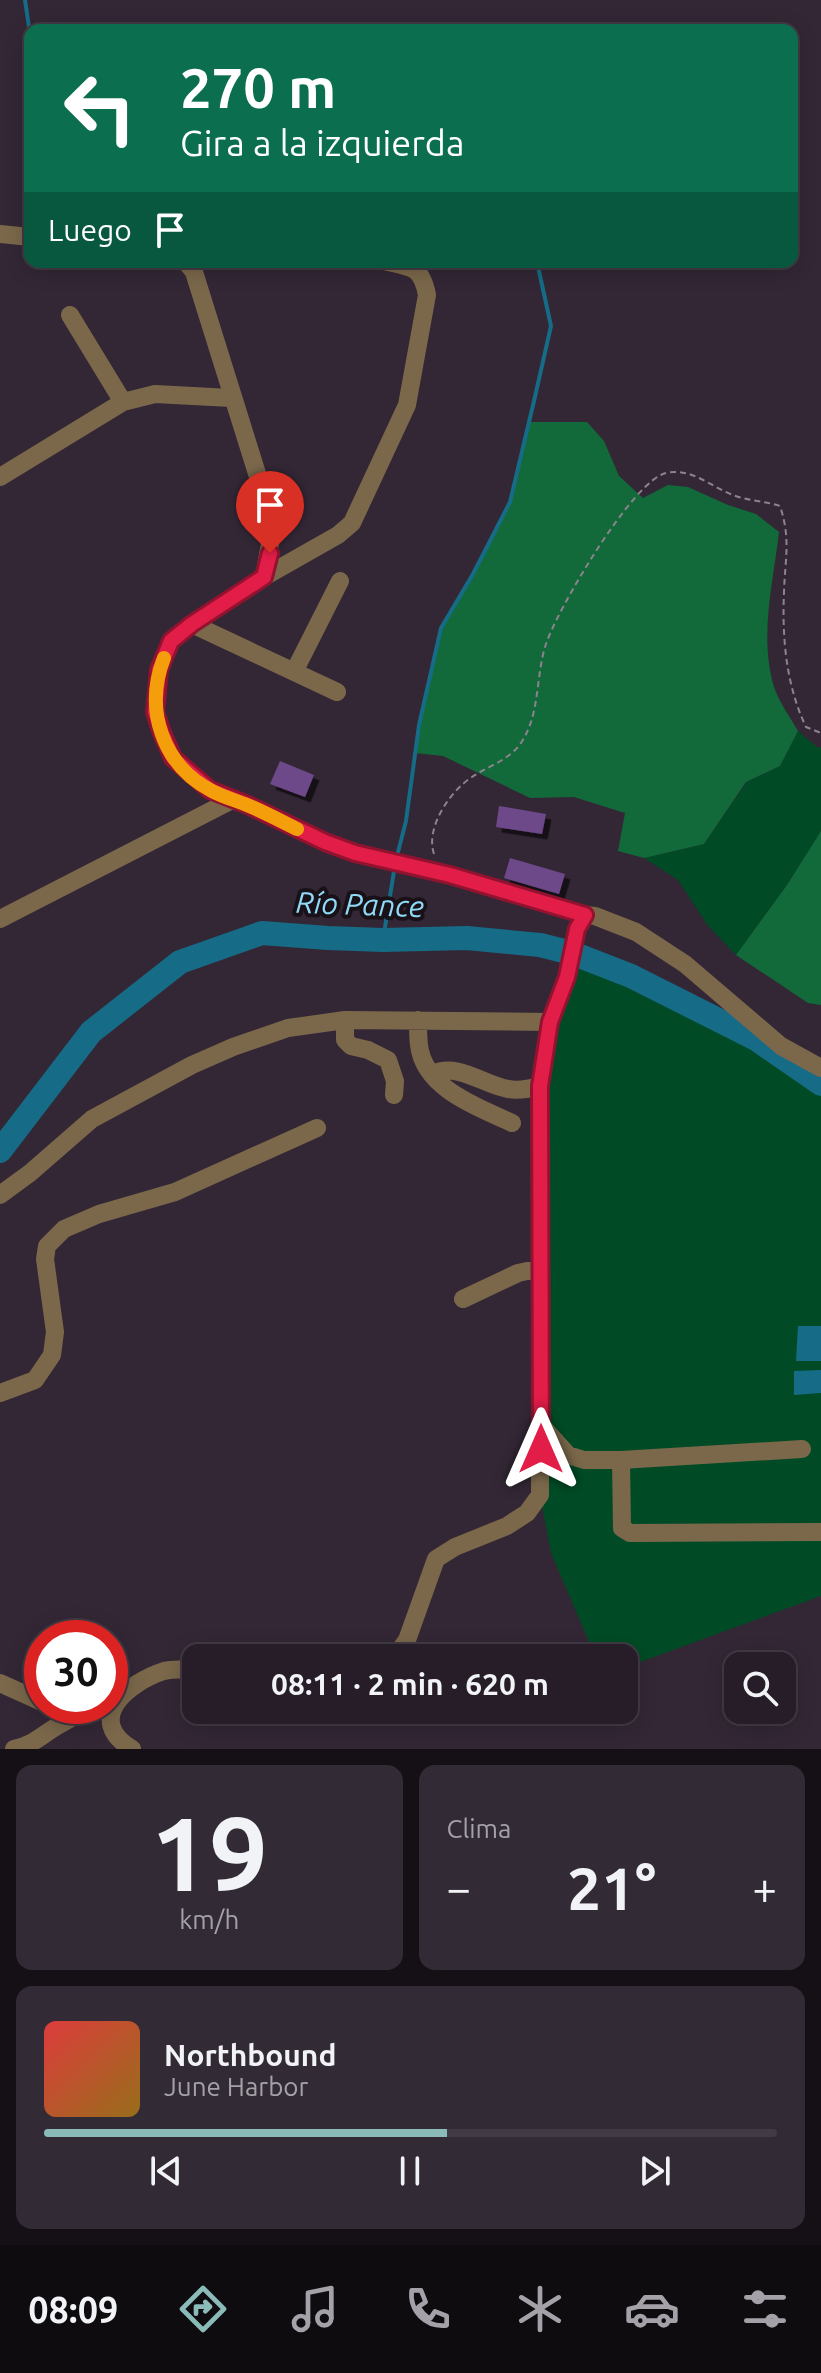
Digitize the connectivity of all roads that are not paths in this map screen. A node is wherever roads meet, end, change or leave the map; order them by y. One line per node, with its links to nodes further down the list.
1 (0, 233): 2 (street)
2 (24, 236)
3 (191, 268): 6 (street)
4 (413, 268): 9 (street)
5 (70, 315): 7 (street)
6 (231, 398): 7 (street); 9 (street)
7 (123, 402): 8 (street)
8 (0, 477)
9 (264, 577): 11 (street)
10 (340, 581): 12 (street)
11 (192, 624): 12 (street); 14 (street)
12 (294, 672): 13 (street)
13 (337, 692)
14 (232, 800): 15 (street); 16 (street)
15 (0, 919)
16 (581, 922): 19 (street); 20 (street)
17 (345, 1020): 18 (street); 23 (street); 26 (street)
18 (418, 1020): 19 (street); 21 (street)
19 (550, 1022): 22 (street)
20 (821, 1068)
21 (433, 1074): 22 (street); 24 (street)
22 (540, 1086): 27 (street)
23 (394, 1095)
24 (512, 1123)
25 (317, 1128): 29 (street)
26 (0, 1195)
27 (541, 1268): 28 (street); 30 (street)
28 (463, 1299)
29 (0, 1393)
30 (541, 1425): 32 (street); 34 (street)
31 (802, 1449): 32 (street)
32 (621, 1460): 33 (street)
33 (821, 1532)
34 (404, 1644)
35 (182, 1669): 37 (street)
36 (0, 1683): 38 (street)
37 (128, 1688)
38 (24, 1694)
39 (59, 1724): 41 (street)
40 (112, 1724): 42 (street)
41 (14, 1749)
42 (132, 1749)

